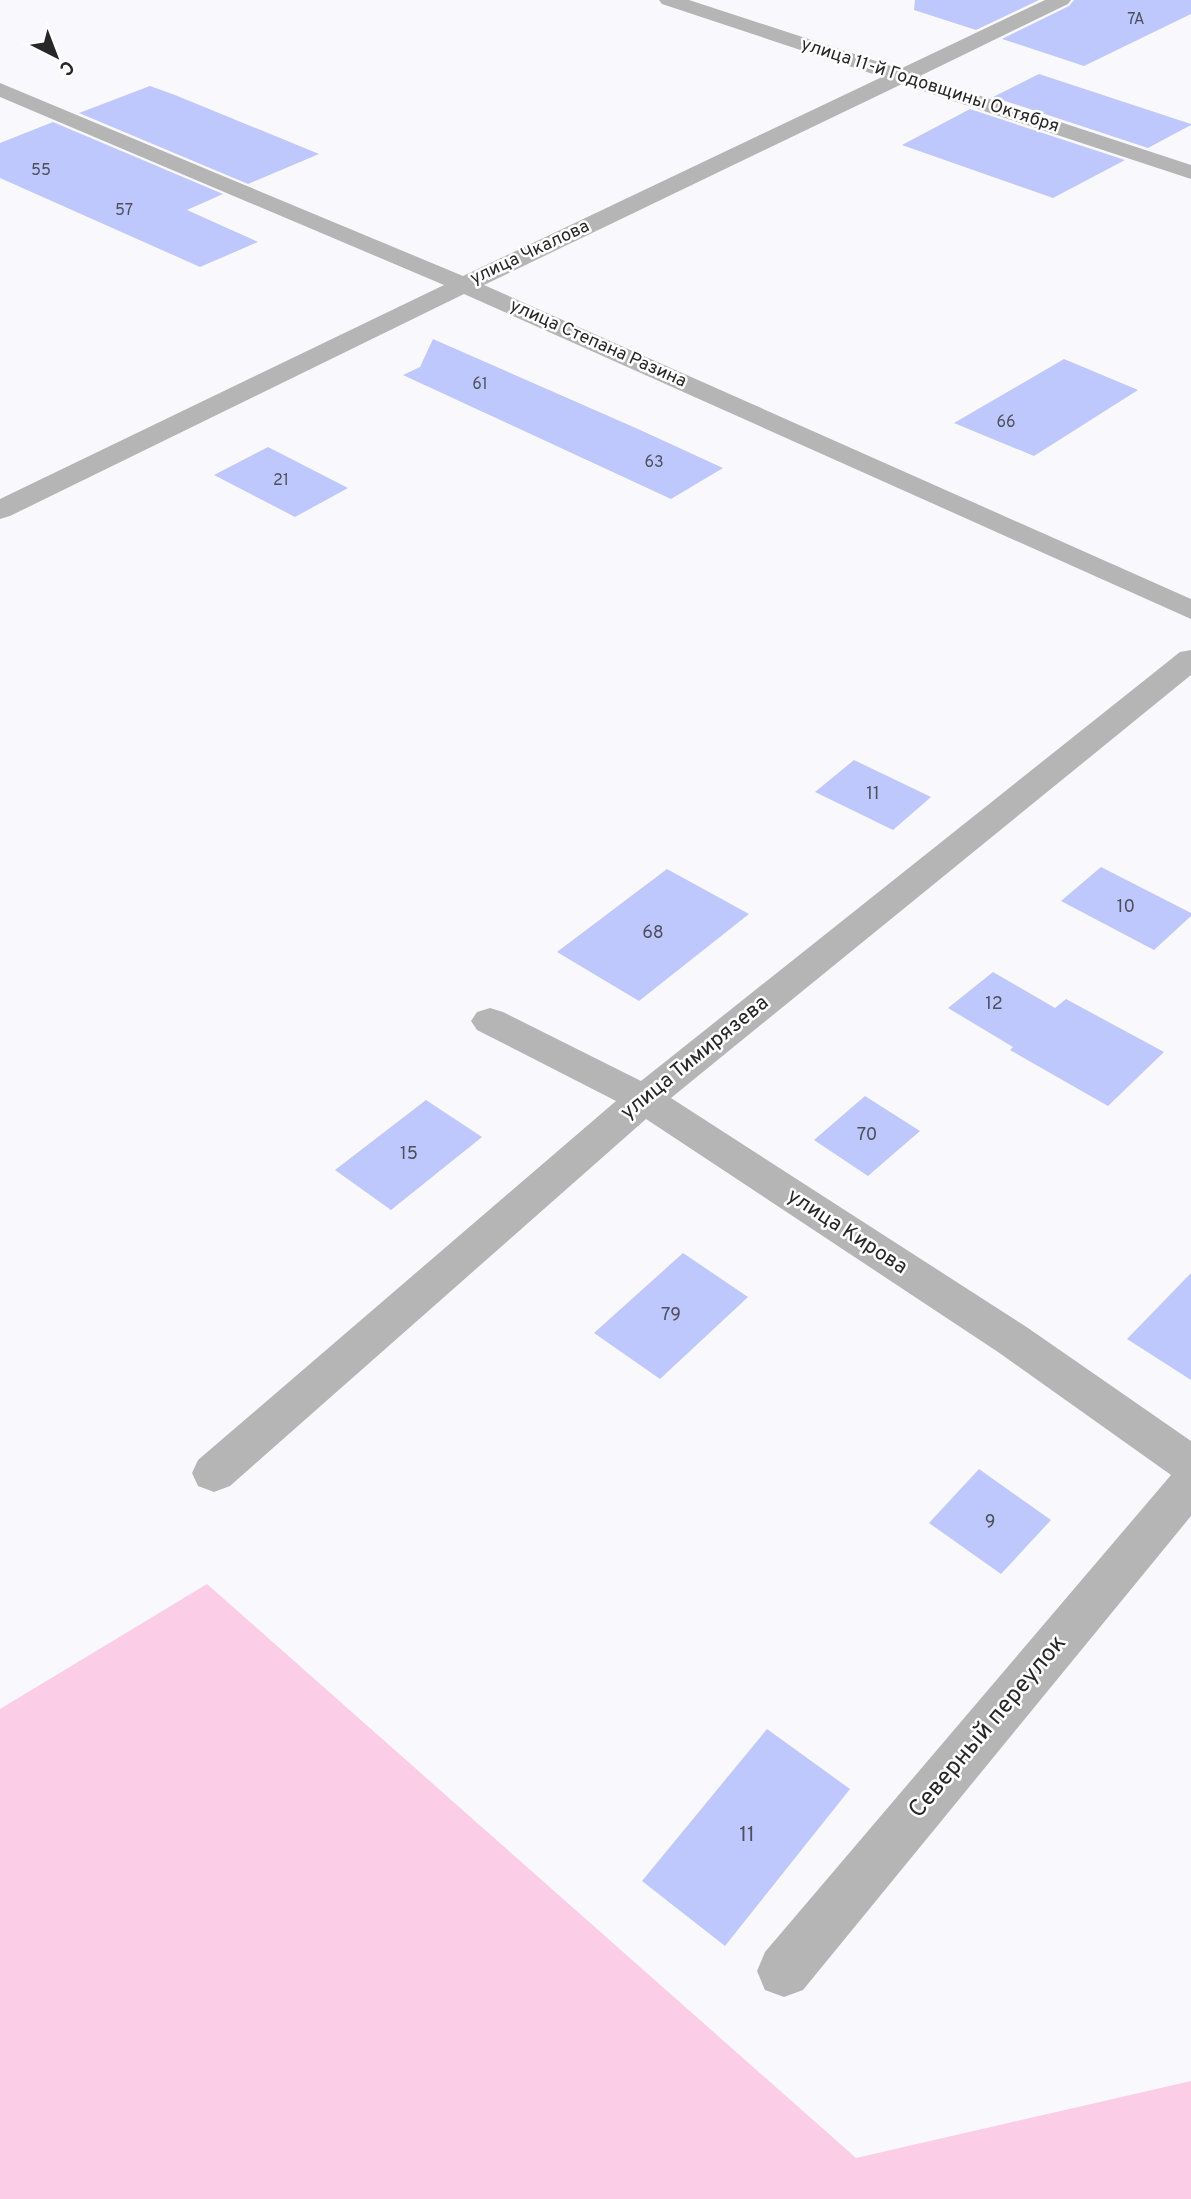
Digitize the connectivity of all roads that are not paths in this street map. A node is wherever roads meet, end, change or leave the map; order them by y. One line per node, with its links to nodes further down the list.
1 (669, 0): 3 (street, улица 11-й Годовщины Октября)
2 (1061, 0): 3 (street, улица Чкалова)
3 (902, 76): 5 (street, улица 11-й Годовщины Октября); 6 (street, улица Чкалова)
4 (0, 89): 6 (street, улица Степана Разина)
5 (1191, 172)
6 (464, 285): 7 (street, улица Чкалова); 8 (street, улица Степана Разина)
7 (0, 510)
8 (1191, 610)
9 (1191, 659): 11 (street, улица Тимирязева)
10 (490, 1021): 11 (street, улица Кирова)
11 (643, 1099): 12 (street, улица Кирова); 13 (street, улица Тимирязева)
12 (1191, 1465)
13 (214, 1473)
14 (1191, 1483): 15 (street, Северный переулок)
15 (784, 1971)

